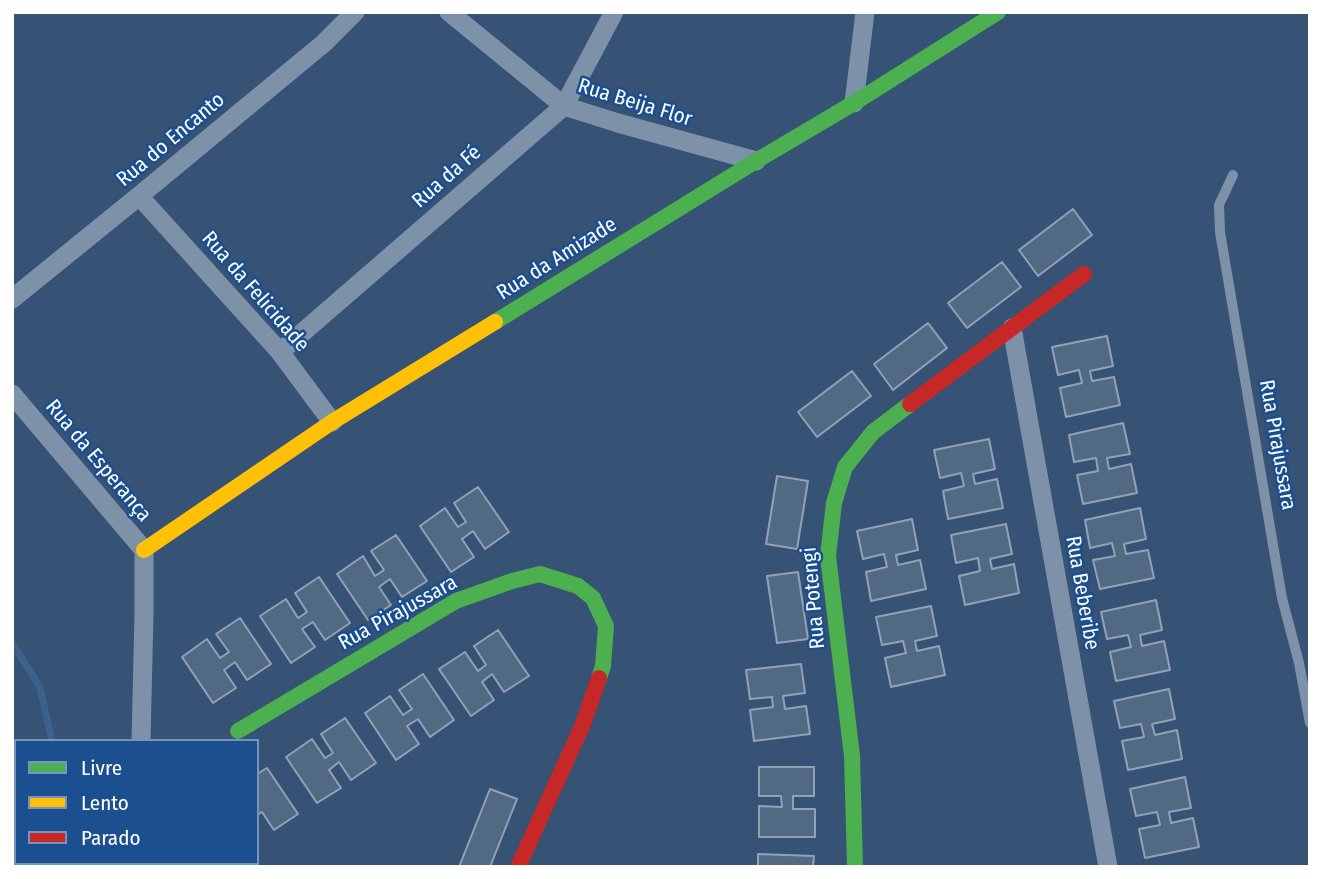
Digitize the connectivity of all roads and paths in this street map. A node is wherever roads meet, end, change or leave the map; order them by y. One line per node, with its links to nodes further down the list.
1 (355, 12): 10 (street, Rua do Encanto)
2 (449, 12): 7 (street, Rua Beija Flor)
3 (614, 12): 7 (street, Rua da Fé)
4 (865, 12): 6 (street)
5 (998, 12): 6 (street, Rua da Amizade)
6 (854, 103): 8 (street, Rua da Amizade)
7 (564, 106): 8 (street, Rua Beija Flor); 14 (street, Rua da Fé)
8 (756, 161): 16 (street, Rua da Amizade)
9 (1233, 175): 18 (lane, Rua Pirajussara)
10 (139, 196): 12 (street, Rua do Encanto); 14 (street, Rua da Felicidade)
11 (1084, 274): 13 (street, Rua Potengi)
12 (12, 299)
13 (1012, 328): 22 (street, Rua Potengi); 23 (street, Rua Beberibe)
14 (280, 352): 16 (street, Rua da Felicidade)
15 (12, 394): 17 (street, Rua da Esperança)
16 (332, 422): 17 (street, Rua da Amizade)
17 (144, 550): 20 (street, Rua da Esperança)
18 (1310, 723)
19 (238, 731): 21 (street, Rua Pirajussara)
20 (141, 734)
21 (518, 867)
22 (855, 867)
23 (1108, 867)

